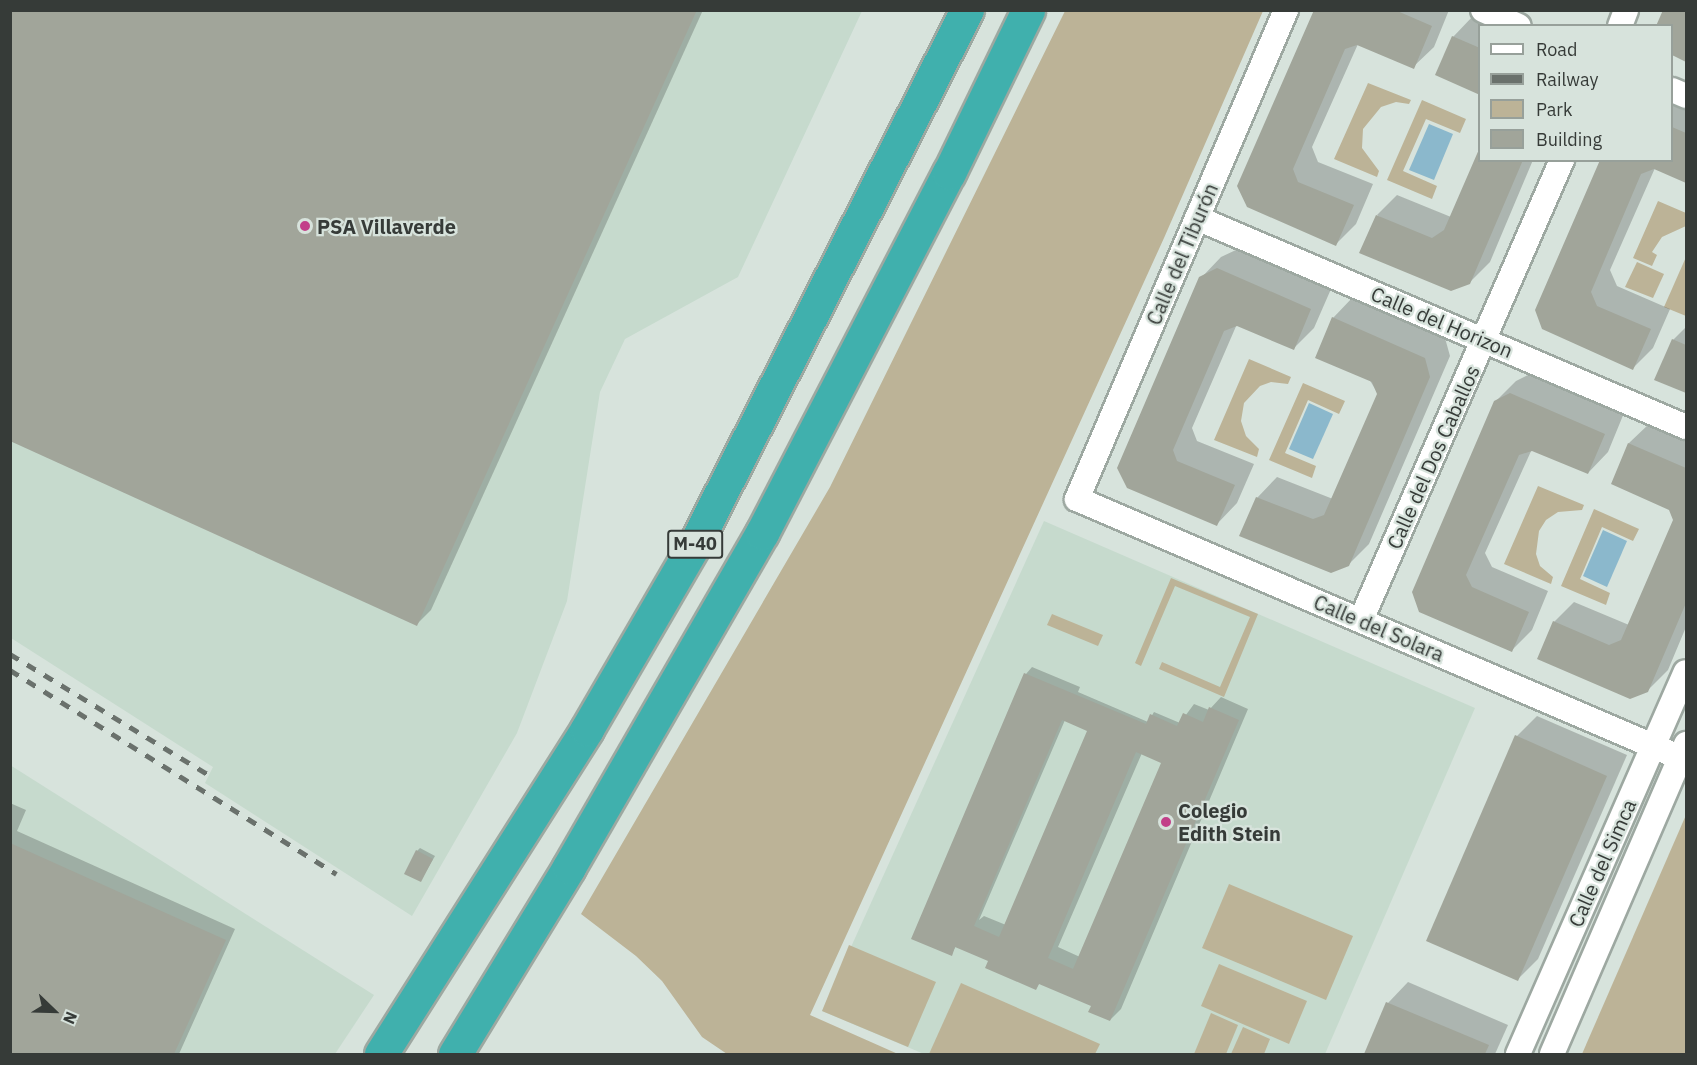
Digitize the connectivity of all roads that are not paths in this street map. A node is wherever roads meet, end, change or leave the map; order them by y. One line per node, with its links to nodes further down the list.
1 (967, 10): 15 (highway, M-40)
2 (1028, 10): 16 (highway, M-40)
3 (1286, 10): 7 (street, Calle del Tiburón)
4 (1484, 10): 5 (street)
5 (1515, 24)
6 (1561, 162): 8 (street, Calle del Dos Caballos)
7 (1197, 218): 8 (street, Calle del Horizon); 10 (street, Calle del Tiburón)
8 (1485, 340): 9 (street, Calle del Horizon); 11 (street, Calle del Dos Caballos)
9 (1686, 427)
10 (1077, 499): 11 (street, Calle del Solara)
11 (1361, 620): 13 (street, Calle del Solara)
12 (1686, 672): 13 (street, Calle del Simca)
13 (1653, 747): 14 (street, Calle del Solara); 17 (street, Calle del Simca)
14 (1683, 751): 18 (street, Calle del Simca)
15 (381, 1054)
16 (455, 1054)
17 (1518, 1054)
18 (1552, 1054)

